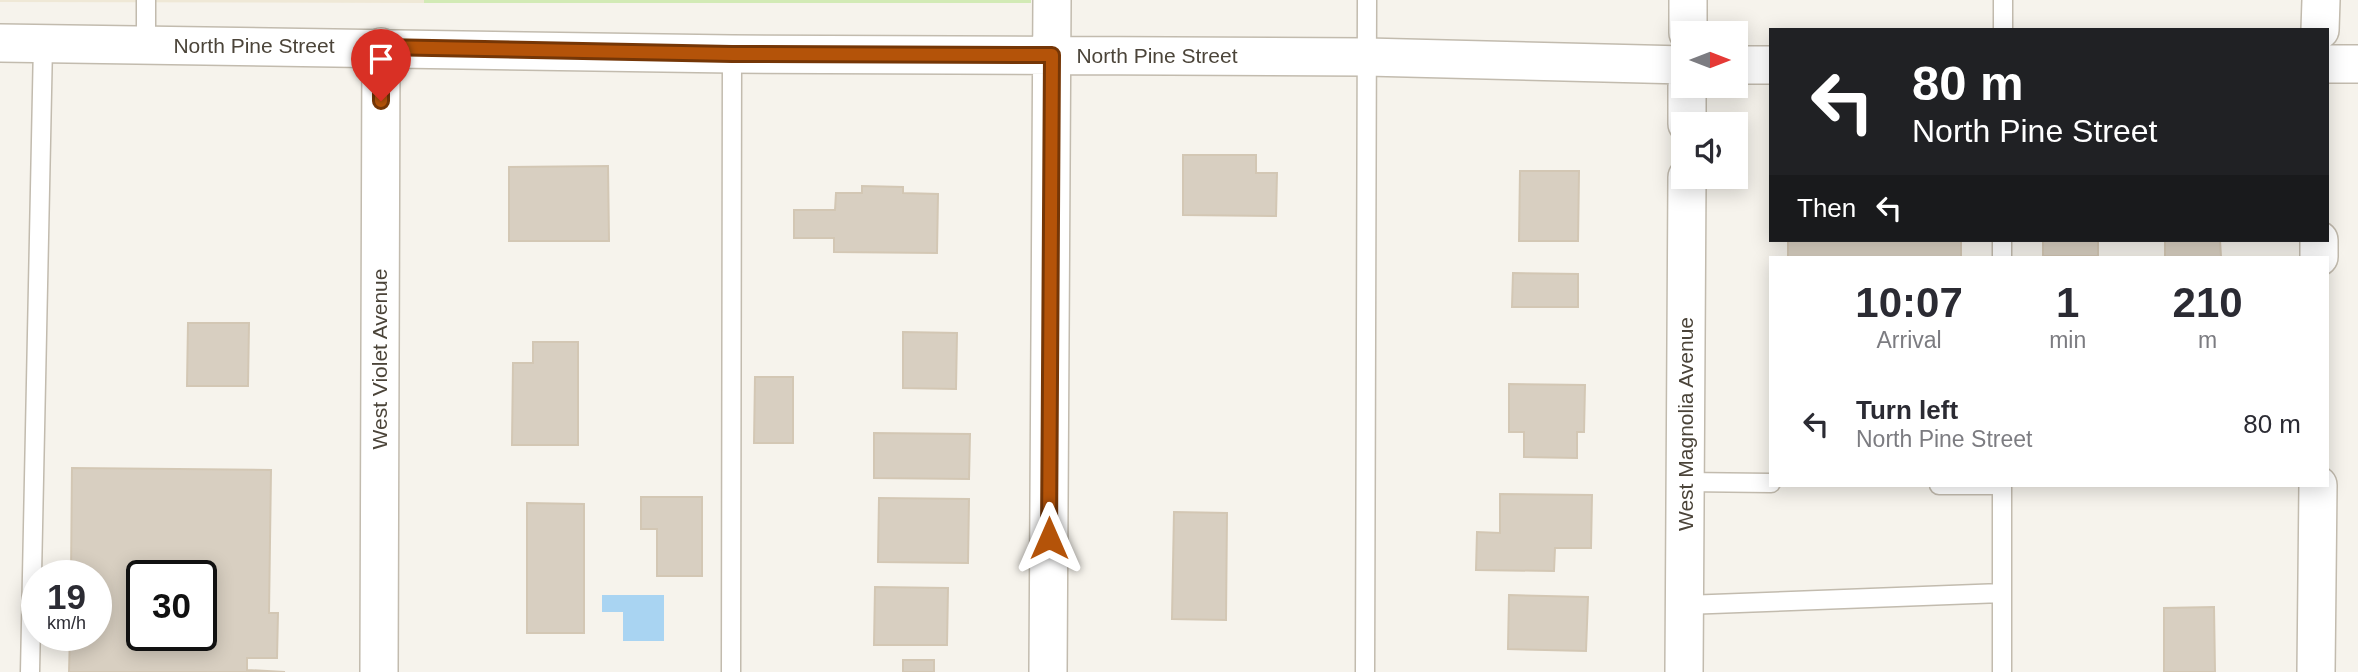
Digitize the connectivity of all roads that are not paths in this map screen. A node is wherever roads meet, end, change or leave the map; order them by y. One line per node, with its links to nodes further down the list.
1 (146, 0): 12 (lane)
2 (1052, 0): 15 (street)
3 (1367, 0): 16 (lane)
4 (1688, 0): 7 (street)
5 (2003, 0): 8 (lane)
6 (2321, 0): 9 (street)
7 (1688, 21)
8 (2003, 28)
9 (2320, 28)
10 (0, 43): 11 (street, North Pine Street)
11 (43, 44): 12 (street, North Pine Street); 29 (lane)
12 (146, 45): 13 (street, North Pine Street)
13 (381, 47): 14 (street, North Pine Street); 30 (street, West Violet Avenue)
14 (732, 54): 15 (street, North Pine Street); 31 (lane)
15 (1052, 55): 16 (street, North Pine Street); 32 (street)
16 (1367, 57): 19 (street, North Pine Street); 33 (lane)
17 (2329, 64): 18 (street)
18 (2358, 64)
19 (1671, 65)
20 (1748, 65): 21 (street)
21 (1769, 65)
22 (1687, 189): 23 (street, West Magnolia Avenue)
23 (1685, 482): 24 (lane); 28 (street, West Magnolia Avenue)
24 (1769, 483)
25 (2002, 487): 27 (lane)
26 (2318, 487): 36 (street)
27 (2002, 593): 28 (lane); 35 (lane)
28 (1685, 605): 34 (street, West Magnolia Avenue)
29 (30, 672)
30 (379, 672)
31 (731, 672)
32 (1048, 672)
33 (1365, 672)
34 (1685, 672)
35 (2002, 672)
36 (2316, 672)

